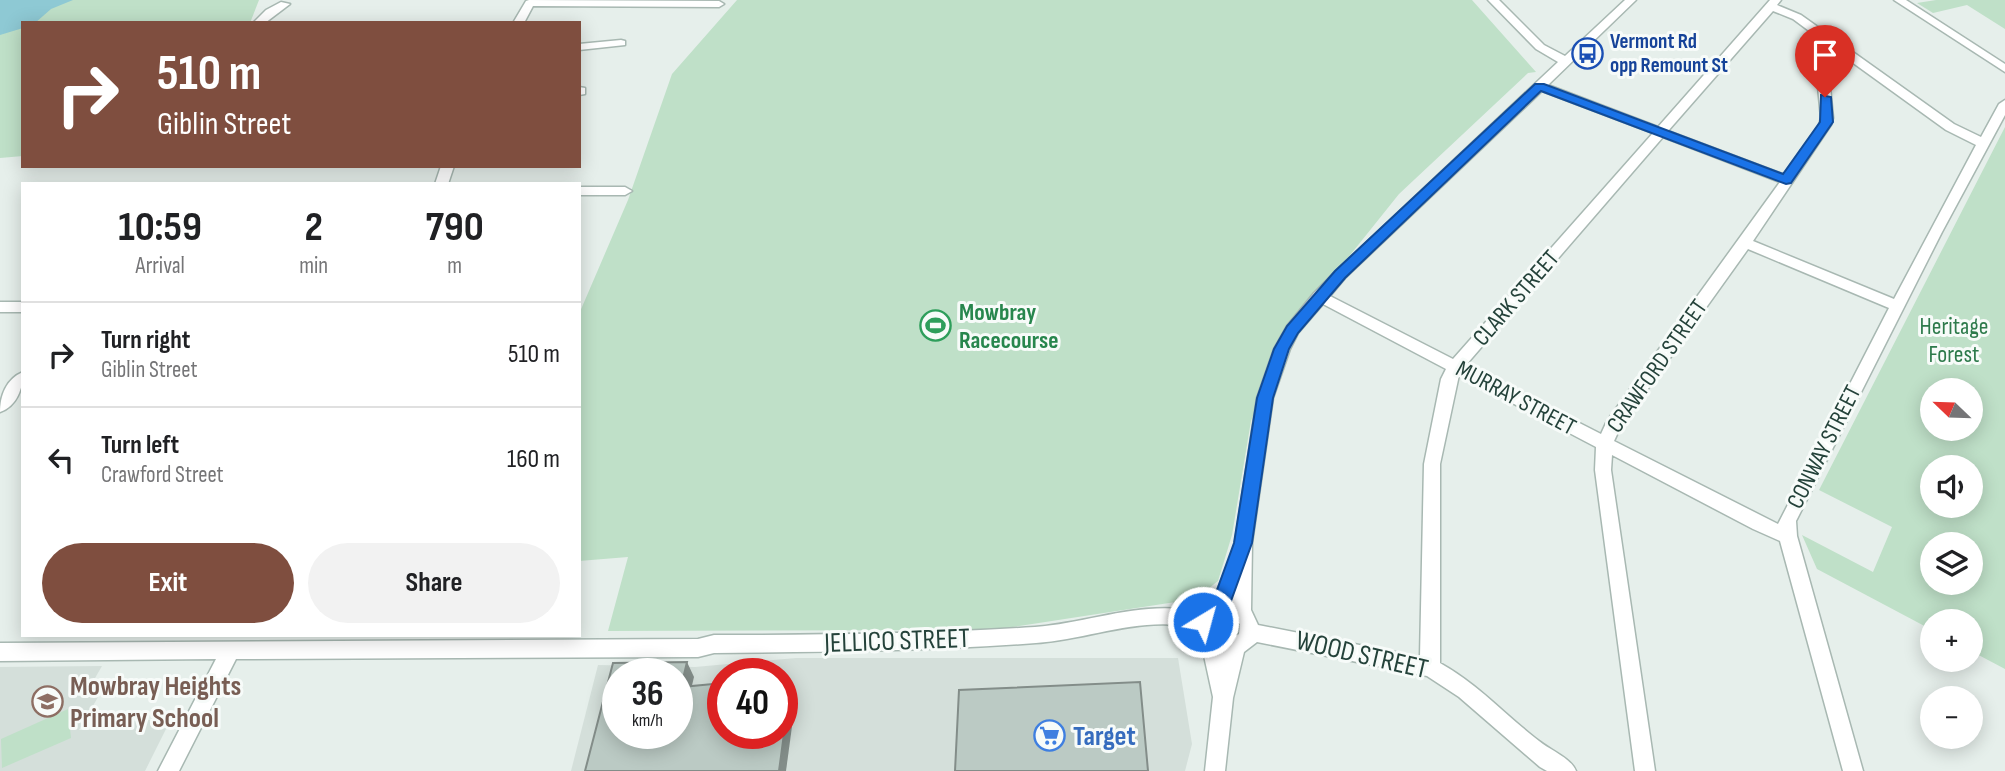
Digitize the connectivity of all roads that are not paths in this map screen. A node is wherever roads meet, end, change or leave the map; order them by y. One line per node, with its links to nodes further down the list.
1 (1493, 0): 12 (street)
2 (1632, 0): 12 (street)
3 (1899, 0): 13 (street)
4 (1774, 3): 9 (street); 16 (street, CLARK STREET)
5 (285, 4): 7 (street)
6 (719, 4): 8 (street)
7 (260, 21)
8 (516, 21)
9 (1832, 42): 17 (street); 18 (street, CRAWFORD STREET)
10 (621, 43): 11 (street)
11 (581, 47)
12 (1566, 62): 14 (street)
13 (2005, 69)
14 (1540, 86): 16 (street); 22 (street)
15 (2005, 104): 17 (street, CONWAY STREET)
16 (1661, 132): 18 (street); 26 (street, CLARK STREET)
17 (1984, 144): 23 (street, CONWAY STREET)
18 (1786, 180): 21 (street, CRAWFORD STREET)
19 (581, 191): 20 (street)
20 (625, 191)
21 (1745, 243): 23 (street); 29 (street, CRAWFORD STREET)
22 (1319, 296): 26 (street, MURRAY STREET); 31 (street)
23 (1898, 306): 30 (street, CONWAY STREET)
24 (0, 307): 25 (street)
25 (21, 307)
26 (1455, 367): 29 (street, MURRAY STREET); 39 (street, CLARK STREET)
27 (21, 380): 28 (street)
28 (0, 405)
29 (1604, 444): 30 (street, MURRAY STREET); 45 (street, CRAWFORD STREET)
30 (1788, 536): 46 (street, CONWAY STREET)
31 (1243, 543): 32 (street); 33 (street)
32 (1220, 606): 33 (street); 34 (street)
33 (1242, 612): 35 (street)
34 (1206, 630): 36 (street, JELLICO STREET); 37 (street); 40 (street)
35 (1251, 632): 37 (street); 39 (street, WOOD STREET)
36 (245, 645): 38 (street, JELLICO STREET); 42 (street)
37 (1236, 647): 40 (street)
38 (0, 652)
39 (1430, 668): 41 (street, WOOD STREET)
40 (1223, 698): 43 (street)
41 (1542, 764): 44 (street, WOOD STREET)
42 (168, 771)
43 (1215, 771)
44 (1566, 771)
45 (1646, 771)
46 (1853, 771)

